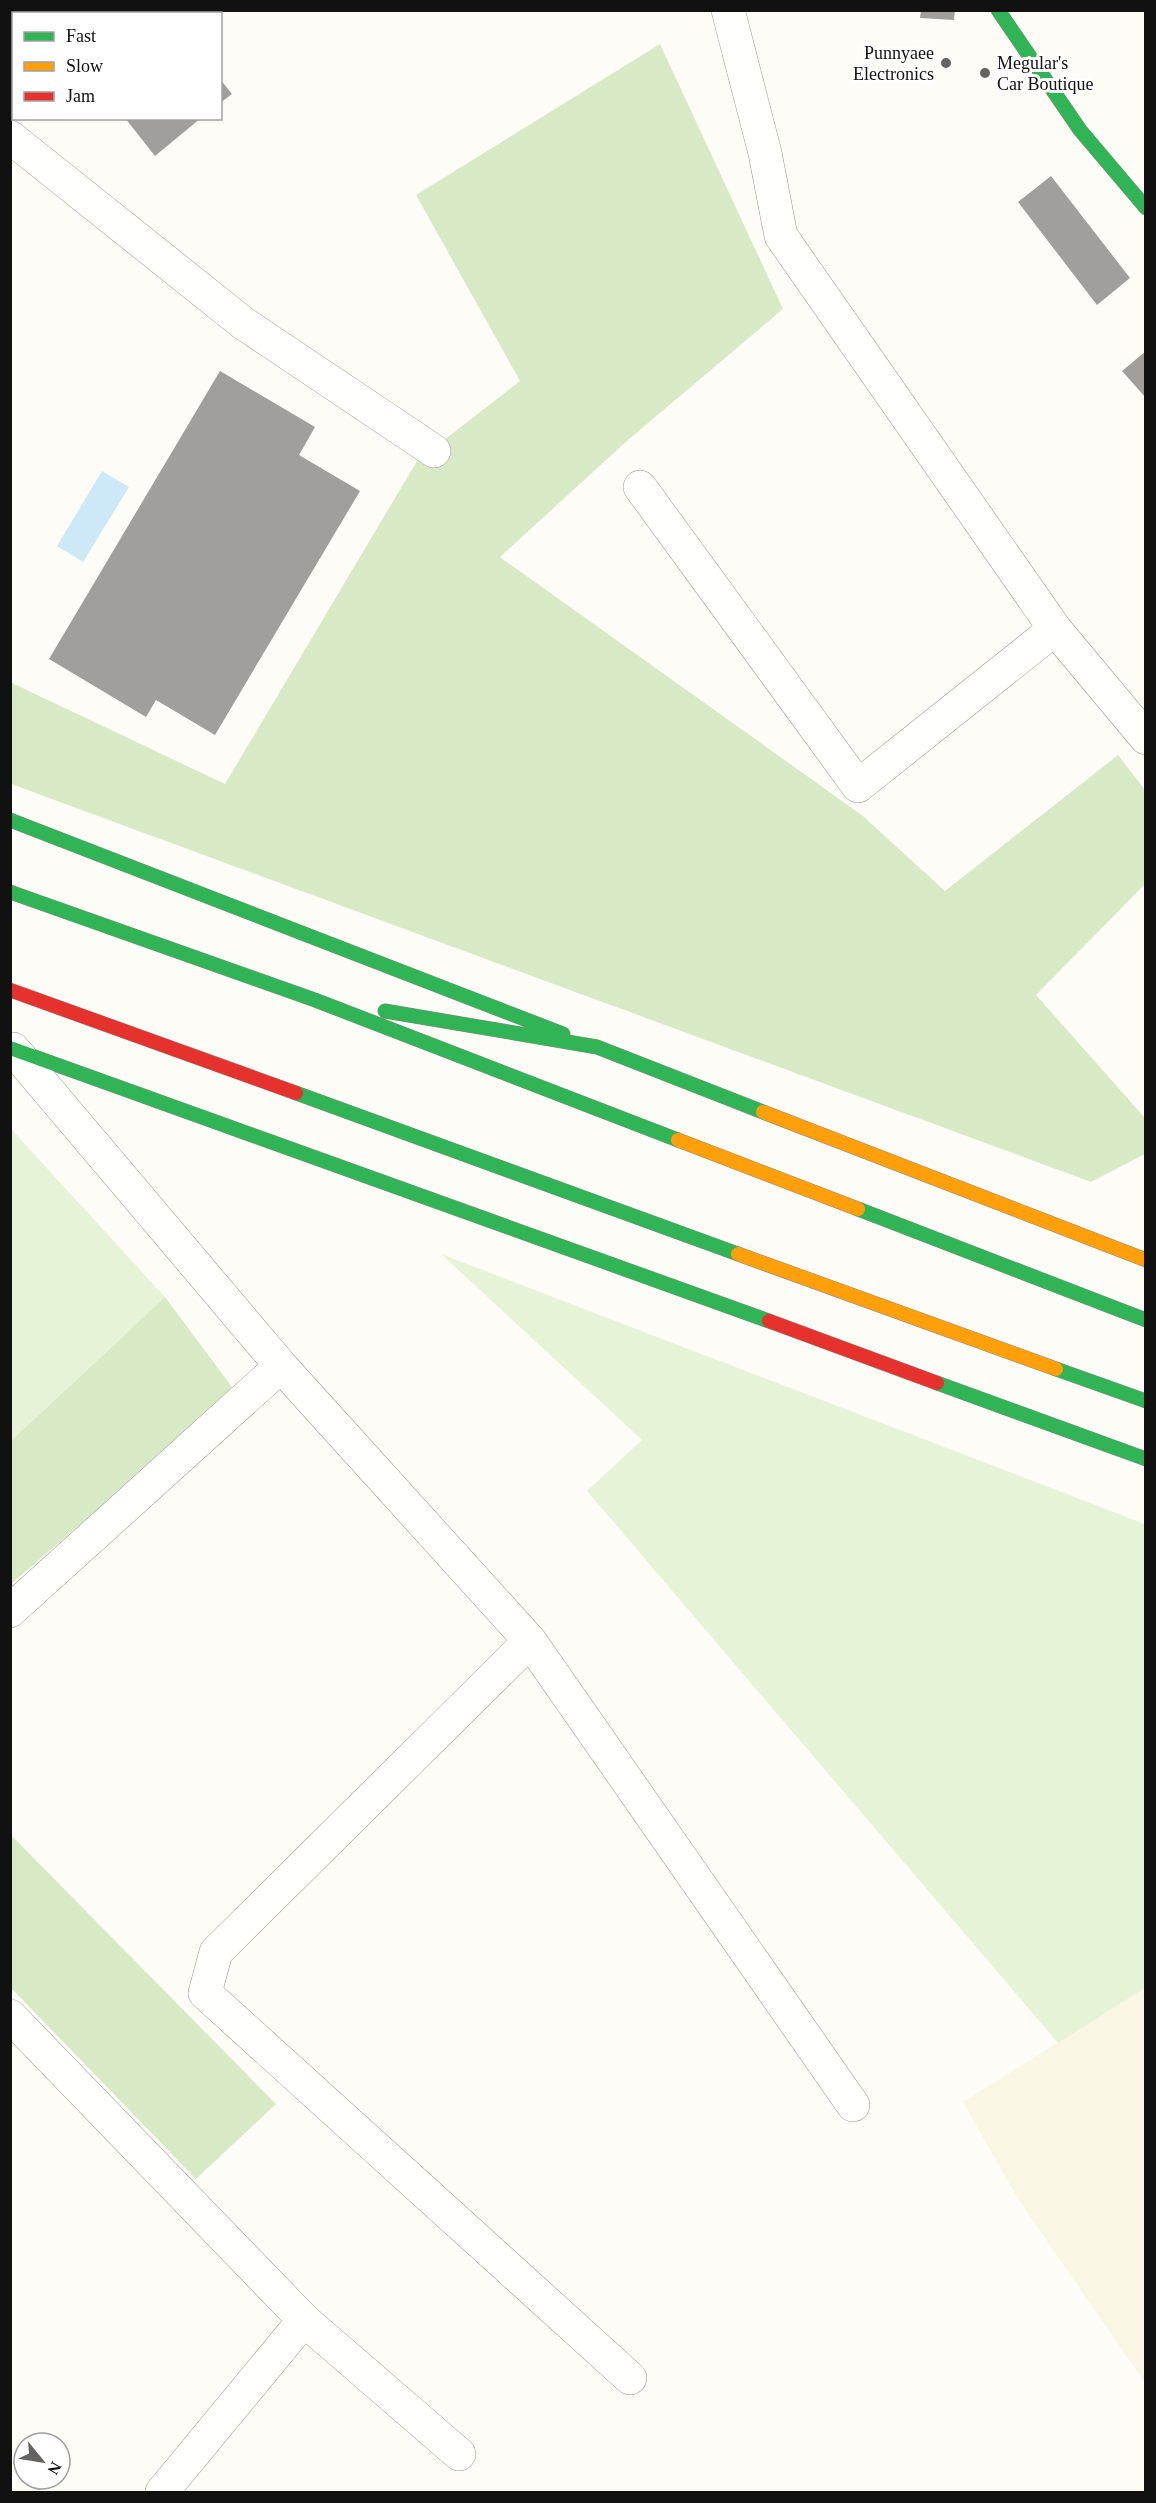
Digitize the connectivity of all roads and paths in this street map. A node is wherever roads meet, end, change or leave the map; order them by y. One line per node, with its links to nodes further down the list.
1 (728, 10): 7 (street)
2 (998, 10): 4 (main road)
3 (10, 137): 5 (street)
4 (1146, 208)
5 (434, 451)
6 (640, 487): 7 (street)
7 (1055, 629): 8 (street)
8 (1146, 738)
9 (10, 820): 13 (main road)
10 (10, 892): 12 (main road)
11 (10, 990): 18 (main road)
12 (315, 1000): 13 (main road); 16 (main road)
13 (597, 1047): 15 (main road)
14 (12, 1049): 17 (street); 19 (main road)
15 (1146, 1260)
16 (1146, 1320)
17 (281, 1366): 20 (street); 21 (street)
18 (1146, 1401)
19 (1146, 1459)
20 (10, 1611)
21 (530, 1641): 23 (street); 25 (street)
22 (10, 2016): 24 (street)
23 (853, 2105)
24 (304, 2320): 26 (street); 27 (street)
25 (630, 2378)
26 (459, 2454)
27 (162, 2493)

